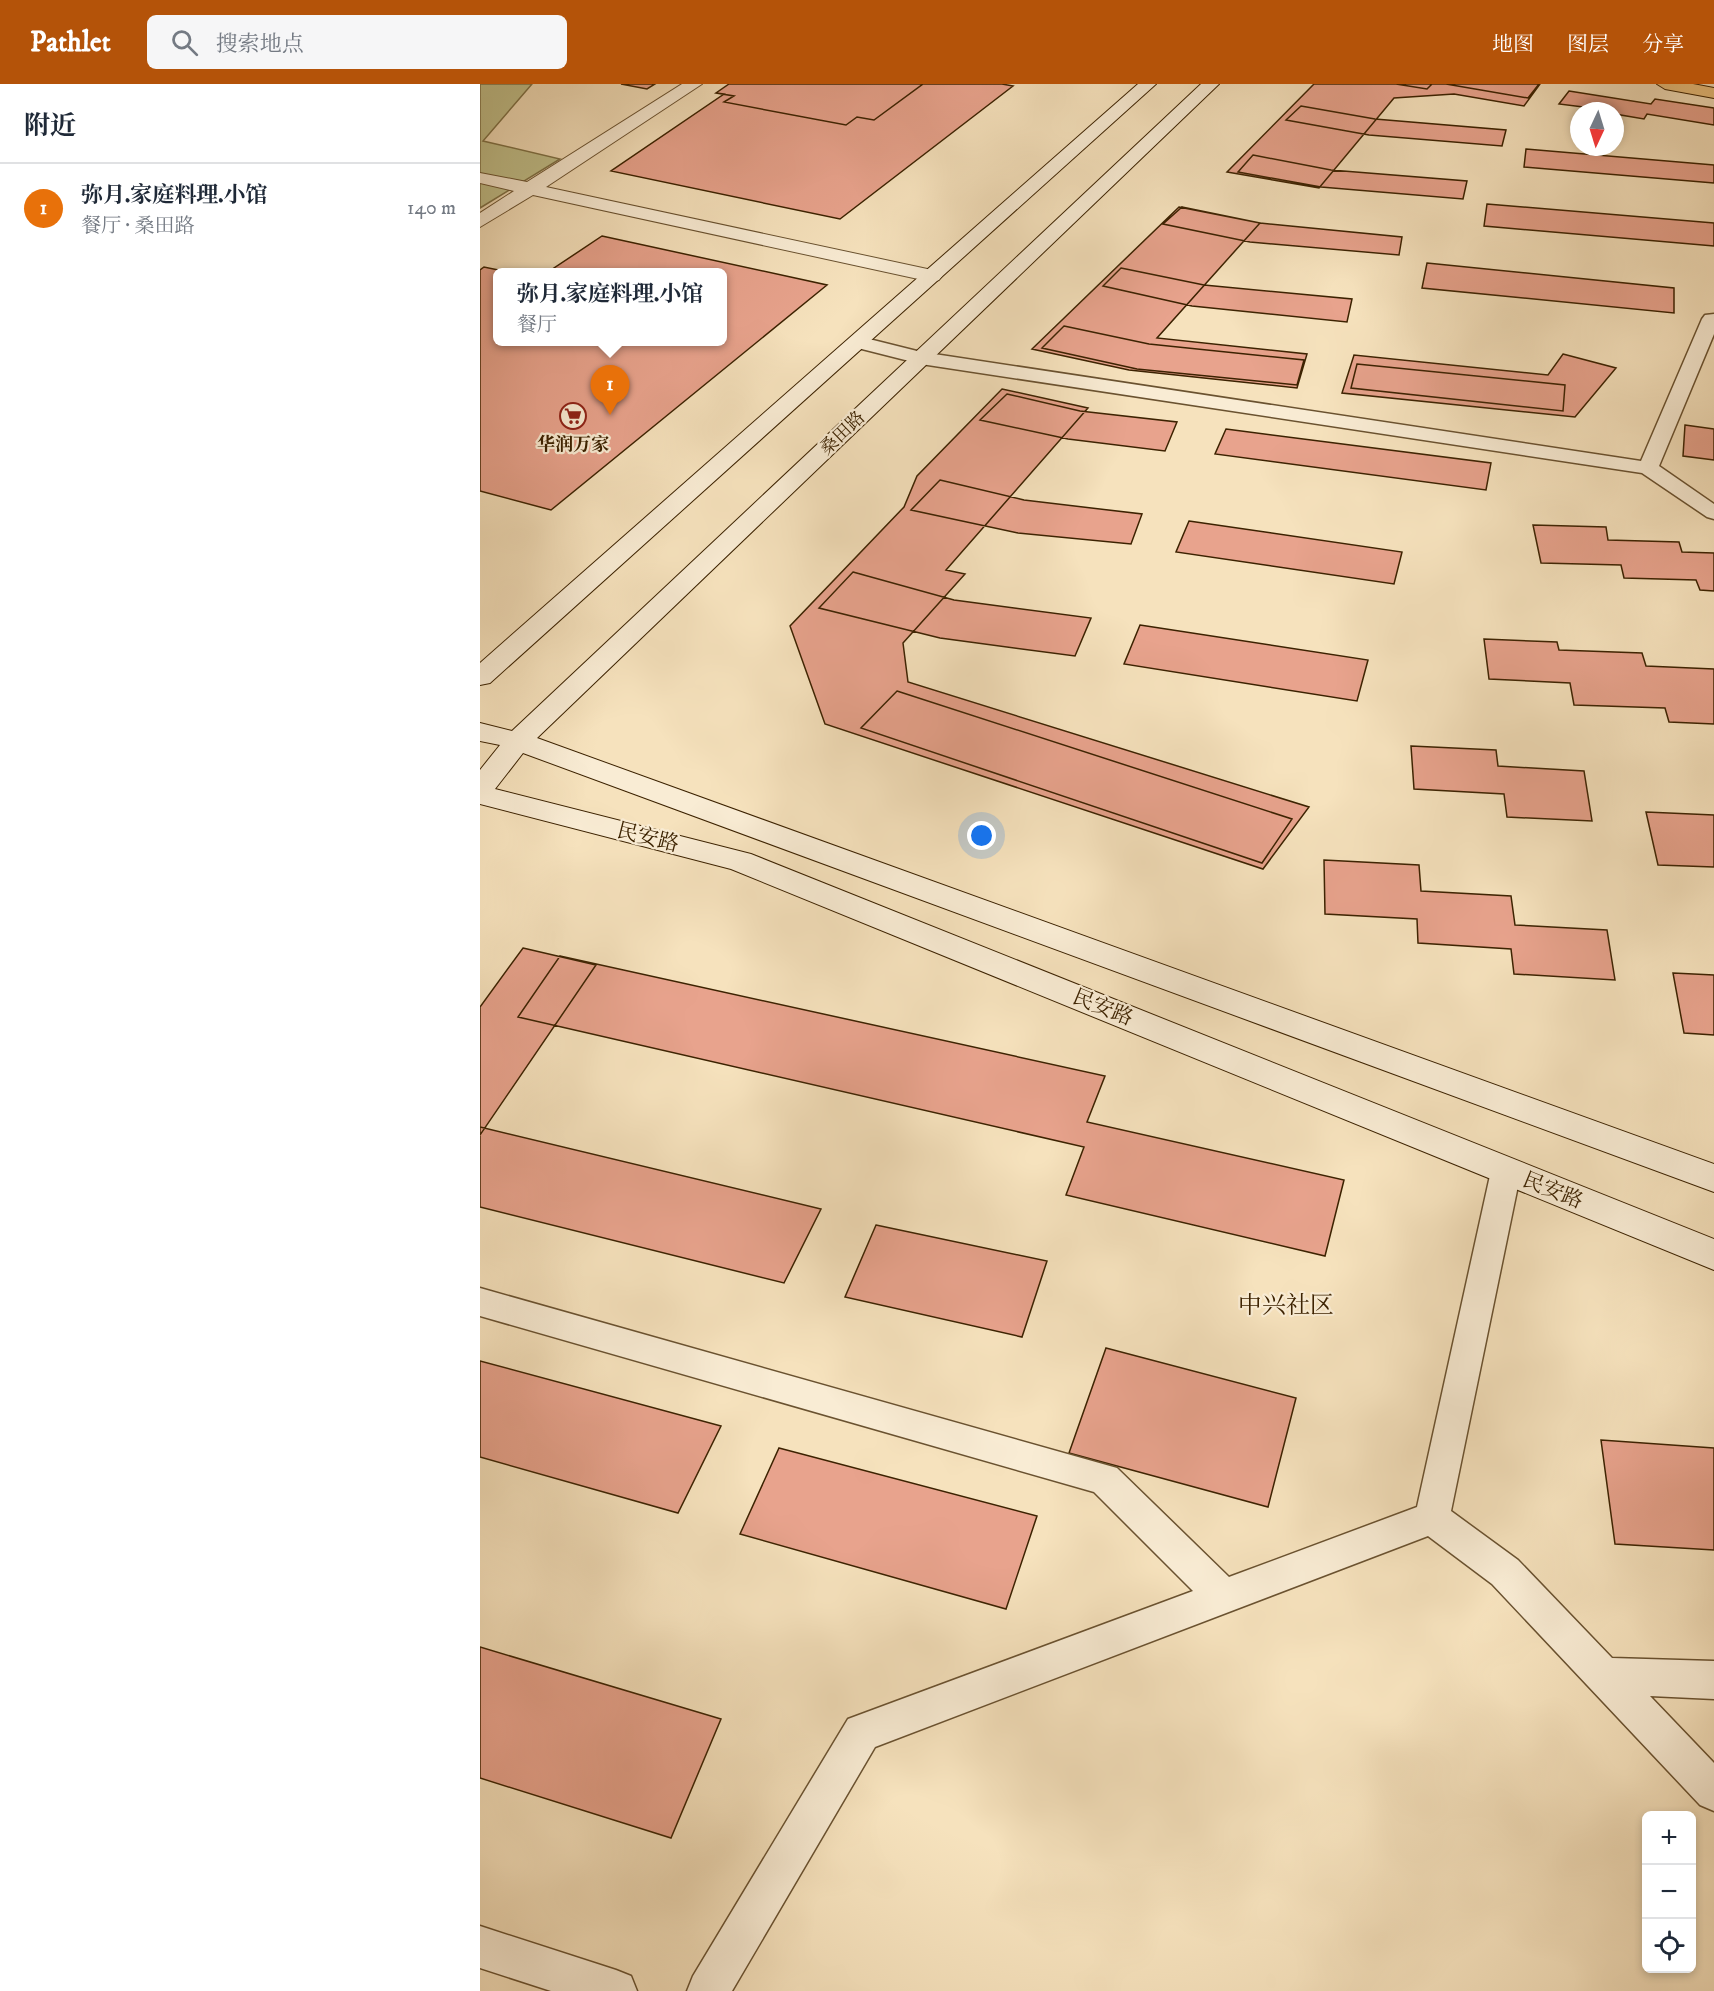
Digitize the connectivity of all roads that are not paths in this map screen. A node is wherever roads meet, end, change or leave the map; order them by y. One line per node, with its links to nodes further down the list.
1 (694, 84): 7 (main road)
2 (1148, 84): 9 (main road)
3 (1210, 84): 12 (main road, 桑田路)
4 (1665, 84): 5 (main road)
5 (1714, 93)
6 (481, 178): 7 (main road)
7 (530, 189): 8 (main road); 9 (main road)
8 (480, 221)
9 (932, 276): 11 (main road)
10 (1714, 319): 13 (lane)
11 (857, 342): 12 (lane); 15 (main road)
12 (921, 358): 13 (lane); 17 (main road, 桑田路)
13 (1648, 468): 14 (lane)
14 (1714, 513)
15 (480, 677)
16 (480, 732): 17 (main road, 民安路)
17 (518, 741): 18 (main road, 桑田路); 21 (main road, 民安路)
18 (480, 789)
19 (480, 795): 20 (main road, 民安路)
20 (1506, 1171): 22 (main road, 民安路); 24 (lane)
21 (1714, 1178)
22 (1714, 1255)
23 (480, 1302): 25 (lane)
24 (1432, 1518): 25 (lane); 26 (lane)
25 (1223, 1596): 31 (lane)
26 (1605, 1676): 27 (lane); 28 (lane)
27 (1714, 1680)
28 (1714, 1791)
29 (480, 1947): 30 (lane)
30 (616, 1991)
31 (708, 1991)

